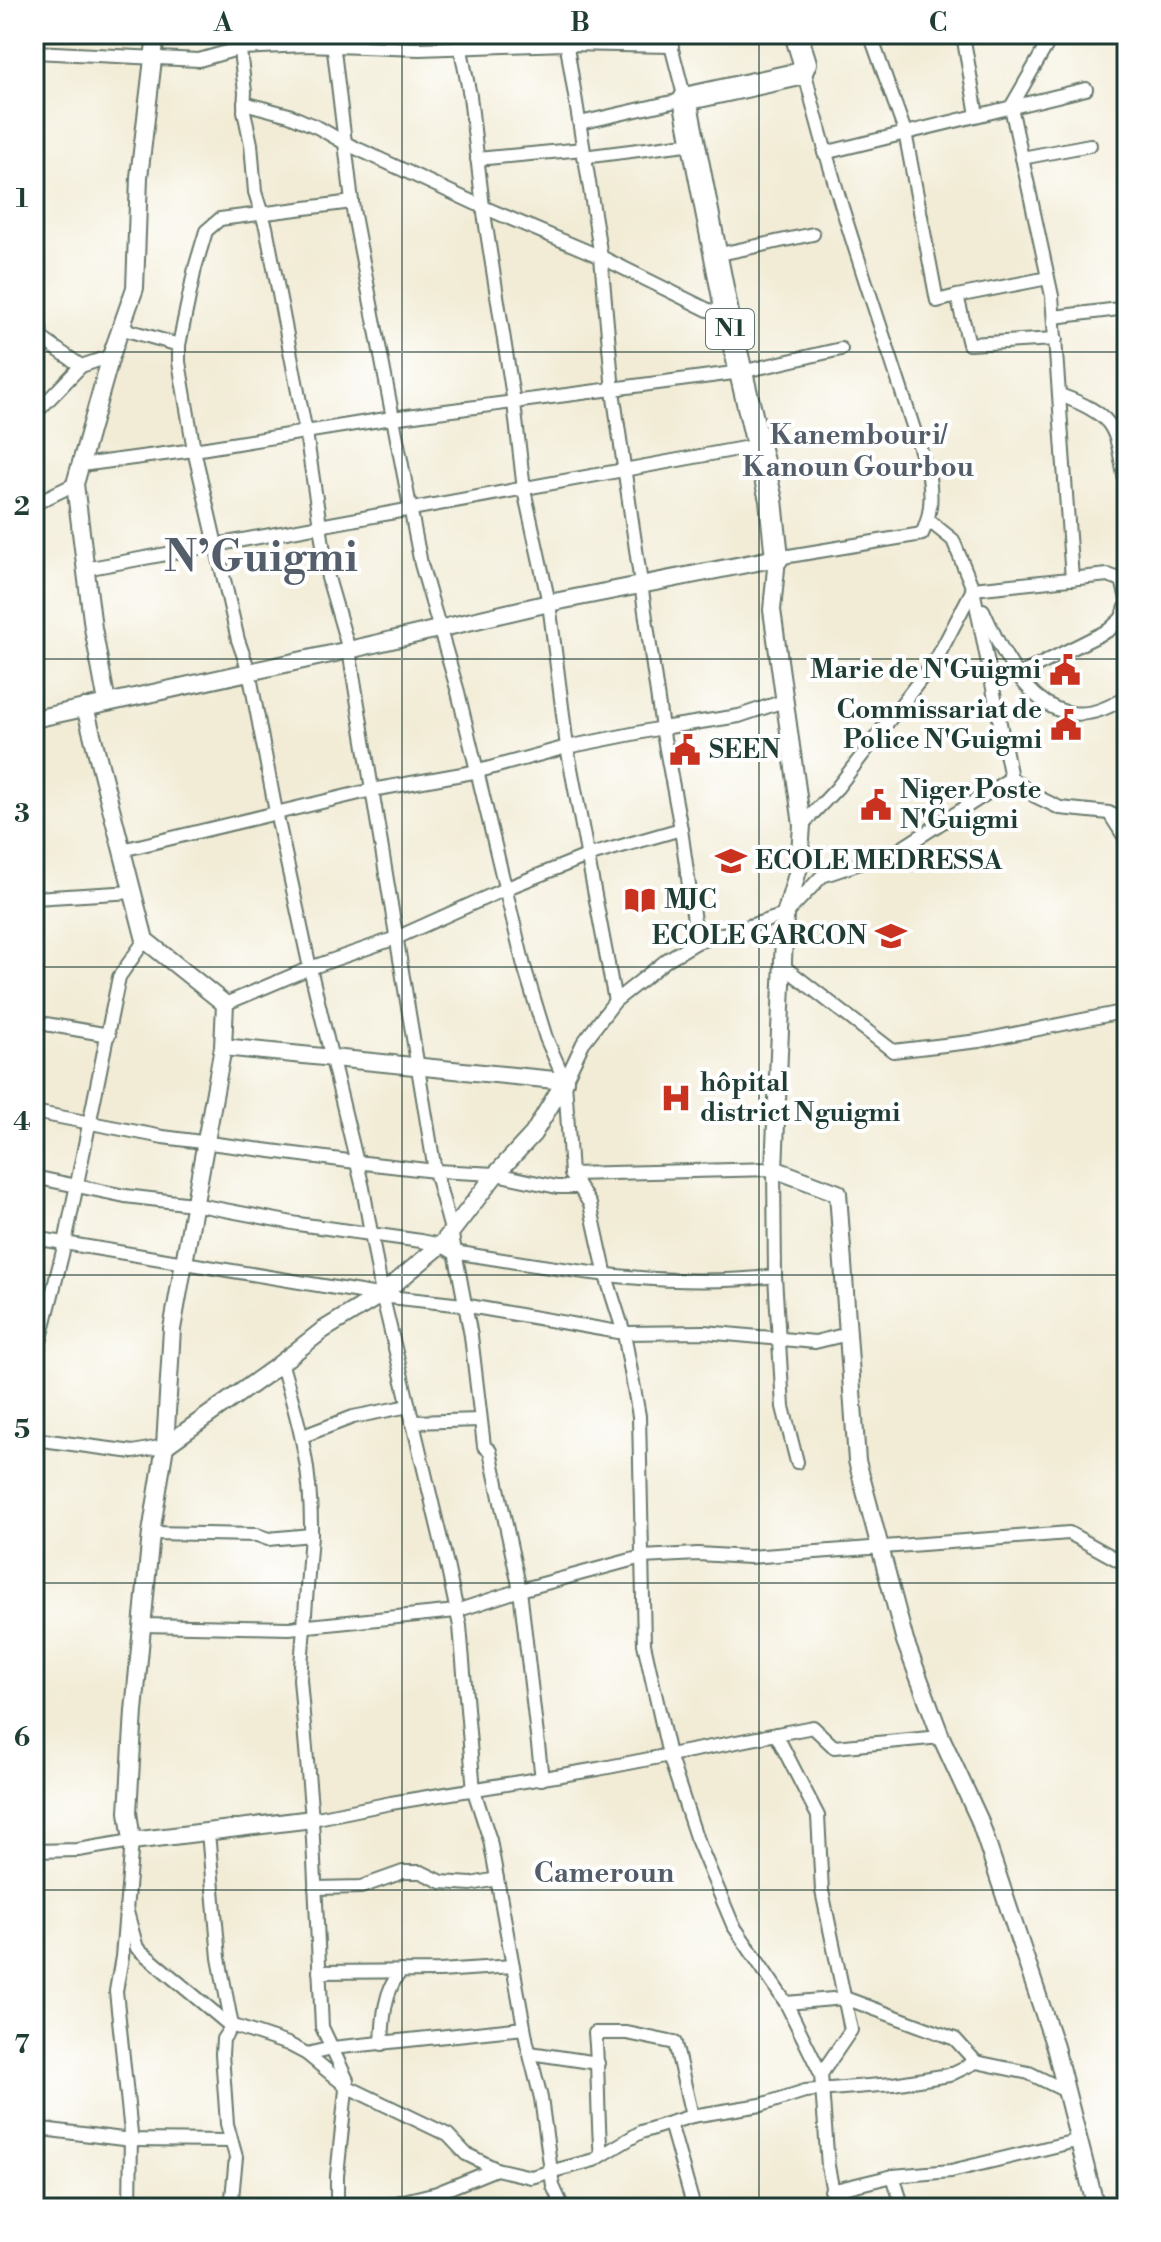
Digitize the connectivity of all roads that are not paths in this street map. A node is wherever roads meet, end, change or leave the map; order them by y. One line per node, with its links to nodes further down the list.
1 (156, 34): 13 (street)
2 (238, 34): 11 (street)
3 (796, 34): 14 (highway)
4 (870, 34): 21 (street)
5 (966, 34): 19 (street)
6 (1053, 34): 18 (street)
7 (566, 39): 8 (street); 10 (street); 20 (street)
8 (670, 40): 16 (street)
9 (333, 41): 10 (street); 11 (street); 22 (street)
10 (459, 41): 28 (street)
11 (241, 48): 13 (street); 17 (street)
12 (34, 52): 13 (street)
13 (155, 58): 41 (street)
14 (804, 69): 16 (highway); 26 (street)
15 (1086, 89): 18 (street)
16 (685, 99): 20 (street); 23 (highway, N1)
17 (244, 103): 22 (street); 31 (street)
18 (1011, 107): 19 (street); 27 (street)
19 (977, 115): 21 (street)
20 (580, 123): 25 (street)
21 (905, 132): 26 (street); 37 (street)
22 (345, 143): 29 (street); 30 (street)
23 (694, 143): 25 (street); 33 (highway, N1)
24 (1090, 145): 27 (street)
25 (583, 153): 28 (street); 34 (street)
26 (824, 153): 64 (street)
27 (1022, 158): 36 (street)
28 (477, 159): 30 (street)
29 (352, 202): 31 (street); 53 (street)
30 (483, 207): 34 (street); 51 (street)
31 (262, 212): 44 (street); 54 (street)
32 (813, 234): 33 (street)
33 (715, 255): 39 (highway, N1)
34 (601, 257): 39 (street); 49 (street)
35 (34, 259): 42 (street)
36 (1048, 278): 37 (street); 40 (street)
37 (957, 296): 43 (street)
38 (1127, 308): 40 (street)
39 (727, 313): 48 (highway, N1)
40 (1054, 317): 43 (street)
41 (123, 329): 44 (street); 46 (street)
42 (37, 338): 47 (street)
43 (1056, 339): 50 (street)
44 (179, 345): 56 (street)
45 (841, 349): 48 (street)
46 (111, 356): 47 (street); 57 (street)
47 (81, 366): 52 (street)
48 (741, 372): 49 (street); 55 (highway, N1)
49 (613, 391): 51 (street); 58 (street)
50 (1060, 395): 61 (street); 69 (street)
51 (514, 403): 53 (street); 60 (street)
52 (34, 415)
53 (392, 418): 54 (street); 63 (street)
54 (306, 433): 56 (street); 65 (street)
55 (760, 445): 58 (street); 67 (highway, N1)
56 (194, 450): 57 (street); 66 (street)
57 (81, 465): 59 (street)
58 (625, 471): 60 (street); 70 (street)
59 (75, 484): 62 (street); 68 (street)
60 (524, 490): 63 (street); 73 (street)
61 (1127, 490)
62 (34, 504)
63 (411, 510): 65 (street); 75 (street)
64 (928, 520): 67 (street); 71 (street)
65 (321, 526): 66 (street); 76 (street)
66 (215, 545): 68 (street); 77 (street)
67 (777, 558): 70 (street); 80 (street, N1)
68 (85, 569): 81 (street)
69 (1072, 579): 71 (street); 72 (street)
70 (643, 584): 73 (street); 84 (street)
71 (973, 589): 78 (street); 87 (street); 92 (street)
72 (1127, 599)
73 (549, 603): 75 (street); 85 (street)
74 (1127, 605): 78 (street)
75 (438, 627): 76 (street); 86 (street)
76 (349, 650): 77 (street); 88 (street)
77 (249, 671): 81 (street); 89 (street)
78 (1019, 675): 79 (street)
79 (1127, 696)
80 (784, 701): 84 (street); 92 (street, N1)
81 (107, 703): 82 (street)
82 (85, 707): 83 (street); 95 (street)
83 (34, 719)
84 (662, 728): 85 (street); 93 (street)
85 (567, 747): 86 (street); 96 (street)
86 (479, 771): 88 (street); 97 (street)
87 (1011, 778): 90 (street); 100 (street)
88 (372, 790): 89 (street); 101 (street)
89 (276, 812): 95 (street); 105 (street)
90 (1109, 813): 91 (street); 94 (street)
91 (1127, 822)
92 (802, 825): 100 (street, N1)
93 (681, 829): 96 (street); 103 (street)
94 (1127, 841)
95 (122, 850): 98 (street)
96 (587, 856): 97 (street); 106 (street)
97 (507, 888): 101 (street); 114 (street)
98 (133, 892): 99 (street); 102 (street)
99 (34, 898)
100 (785, 915): 103 (street); 104 (street, N1)
101 (396, 938): 105 (street); 113 (street)
102 (145, 940): 107 (street); 110 (street)
103 (697, 942): 106 (street)
104 (783, 966): 108 (street); 119 (street, N1)
105 (310, 968): 107 (street); 112 (street)
106 (615, 1001): 114 (street)
107 (225, 1004): 111 (street)
108 (1127, 1011)
109 (34, 1022): 110 (street)
110 (109, 1035): 116 (street)
111 (223, 1047): 112 (street); 117 (street)
112 (331, 1059): 113 (street); 118 (street)
113 (418, 1066): 114 (street); 120 (street)
114 (565, 1081): 121 (street); 122 (street)
115 (34, 1112): 116 (street)
116 (91, 1123): 117 (street); 124 (street)
117 (205, 1142): 118 (street); 126 (street)
118 (356, 1162): 120 (street); 128 (street)
119 (774, 1169): 122 (street); 134 (street); 138 (street)
120 (435, 1171): 121 (street); 127 (street)
121 (496, 1174): 125 (street); 127 (street)
122 (571, 1174): 125 (street)
123 (34, 1177): 124 (street)
124 (77, 1186): 126 (street); 130 (street)
125 (578, 1187): 133 (street)
126 (193, 1204): 128 (street); 132 (street)
127 (451, 1230): 131 (street)
128 (372, 1234): 131 (street); 135 (street)
129 (34, 1238): 130 (street)
130 (65, 1243): 132 (street); 141 (street)
131 (447, 1249): 133 (street); 135 (street); 136 (street)
132 (183, 1261): 135 (street); 147 (street)
133 (606, 1276): 134 (street); 137 (street)
134 (775, 1276): 139 (street)
135 (382, 1294): 136 (street); 140 (street); 142 (street)
136 (463, 1305): 137 (street); 143 (street)
137 (624, 1333): 139 (street); 152 (street)
138 (848, 1334): 139 (street); 151 (street)
139 (781, 1338): 148 (street)
140 (281, 1362): 145 (street); 147 (street)
141 (34, 1366)
142 (409, 1406): 144 (street); 145 (street)
143 (480, 1420): 144 (street); 154 (street)
144 (412, 1422): 155 (street)
145 (303, 1436): 150 (street)
146 (34, 1439): 147 (street)
147 (165, 1446): 149 (street)
148 (797, 1462)
149 (151, 1533): 150 (street); 156 (street)
150 (311, 1535): 157 (street)
151 (881, 1547): 152 (street); 153 (street); 159 (street)
152 (642, 1557): 154 (street); 160 (street)
153 (1127, 1565)
154 (520, 1590): 155 (street); 161 (street)
155 (456, 1611): 157 (street); 162 (street)
156 (142, 1625): 157 (street); 165 (street)
157 (303, 1627): 163 (street)
158 (776, 1734): 159 (street); 160 (street); 173 (street)
159 (941, 1737): 186 (street)
160 (669, 1755): 161 (street); 174 (street)
161 (542, 1779): 162 (street)
162 (474, 1791): 163 (street); 167 (street)
163 (312, 1819): 164 (street); 168 (street)
164 (208, 1832): 165 (street); 175 (street)
165 (132, 1841): 166 (street); 169 (street)
166 (34, 1851)
167 (497, 1879): 168 (street); 170 (street)
168 (315, 1888): 172 (street)
169 (126, 1908): 175 (street); 190 (street)
170 (513, 1966): 171 (street); 176 (street)
171 (401, 1971): 172 (street); 177 (street)
172 (319, 1972): 178 (street)
173 (845, 1998): 174 (street); 181 (street); 183 (street)
174 (786, 2003): 183 (street)
175 (232, 2026): 180 (street); 192 (street)
176 (524, 2028): 177 (street); 179 (street)
177 (382, 2044): 178 (street)
178 (332, 2048): 180 (street); 184 (street)
179 (530, 2053): 182 (street); 195 (street)
180 (307, 2054): 184 (street)
181 (976, 2062): 185 (street); 186 (street)
182 (598, 2063): 187 (street); 193 (street)
183 (821, 2074): 185 (street)
184 (346, 2086): 194 (street); 201 (street)
185 (823, 2089): 187 (street); 197 (street)
186 (1068, 2092): 191 (street)
187 (692, 2116): 188 (street)
188 (670, 2123): 193 (street); 204 (street)
189 (34, 2128): 190 (street)
190 (131, 2140): 192 (street); 199 (street)
191 (1080, 2140): 196 (street); 207 (street)
192 (231, 2141): 200 (street)
193 (601, 2156): 195 (street)
194 (496, 2169): 195 (street); 198 (street)
195 (551, 2173): 203 (street)
196 (893, 2176): 197 (street); 206 (street)
197 (831, 2191): 205 (street)
198 (410, 2204): 202 (street)
199 (130, 2208)
200 (231, 2208)
201 (337, 2208)
202 (375, 2208)
203 (563, 2208)
204 (694, 2208)
205 (836, 2208)
206 (903, 2208)
207 (1096, 2208)

